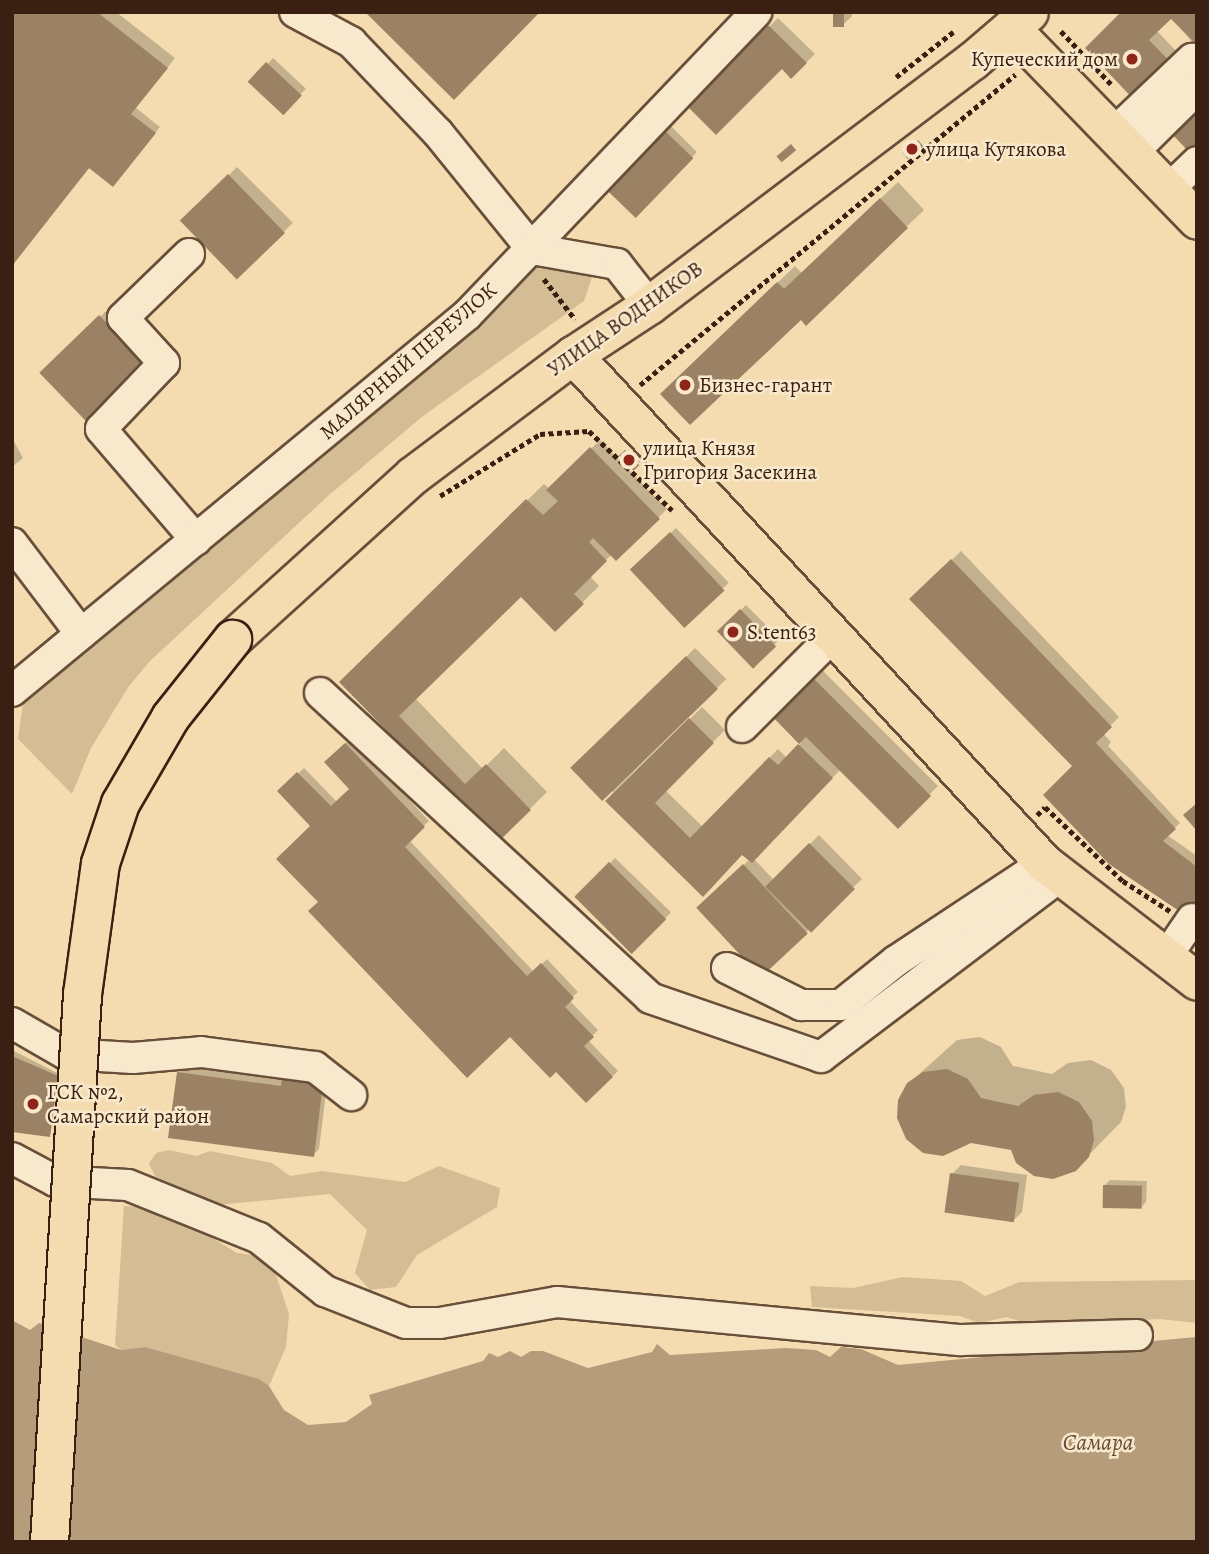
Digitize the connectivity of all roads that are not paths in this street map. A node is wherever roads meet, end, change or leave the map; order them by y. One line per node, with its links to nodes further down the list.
1 (295, 12): 11 (street)
2 (757, 12): 11 (street, МАЛЯРНЫЙ ПЕРЕУЛОК)
3 (1012, 18): 6 (main road); 12 (main road, УЛИЦА ВОДНИКОВ)
4 (1192, 59): 6 (street)
5 (1197, 89): 6 (street)
6 (1124, 143): 8 (main road)
7 (1197, 163): 8 (street)
8 (1168, 190): 9 (main road)
9 (1197, 220)
10 (189, 254): 14 (street)
11 (537, 262): 12 (street); 14 (street, МАЛЯРНЫЙ ПЕРЕУЛОК)
12 (649, 305): 13 (main road, УЛИЦА ВОДНИКОВ)
13 (573, 355): 17 (main road); 30 (main road, УЛИЦА ВОДНИКОВ, bridge)
14 (195, 540): 16 (street, МАЛЯРНЫЙ ПЕРЕУЛОК)
15 (12, 543): 16 (street)
16 (81, 634): 18 (street, МАЛЯРНЫЙ ПЕРЕУЛОК)
17 (833, 636): 20 (street); 21 (main road)
18 (21, 684)
19 (320, 693): 21 (street)
20 (742, 727)
21 (1052, 870): 23 (main road); 24 (street)
22 (1191, 922): 23 (street)
23 (1166, 957): 25 (main road)
24 (727, 968)
25 (1197, 981)
26 (12, 1023): 27 (street)
27 (351, 1095)
28 (12, 1158): 29 (street)
29 (1136, 1335)
30 (48, 1542)

